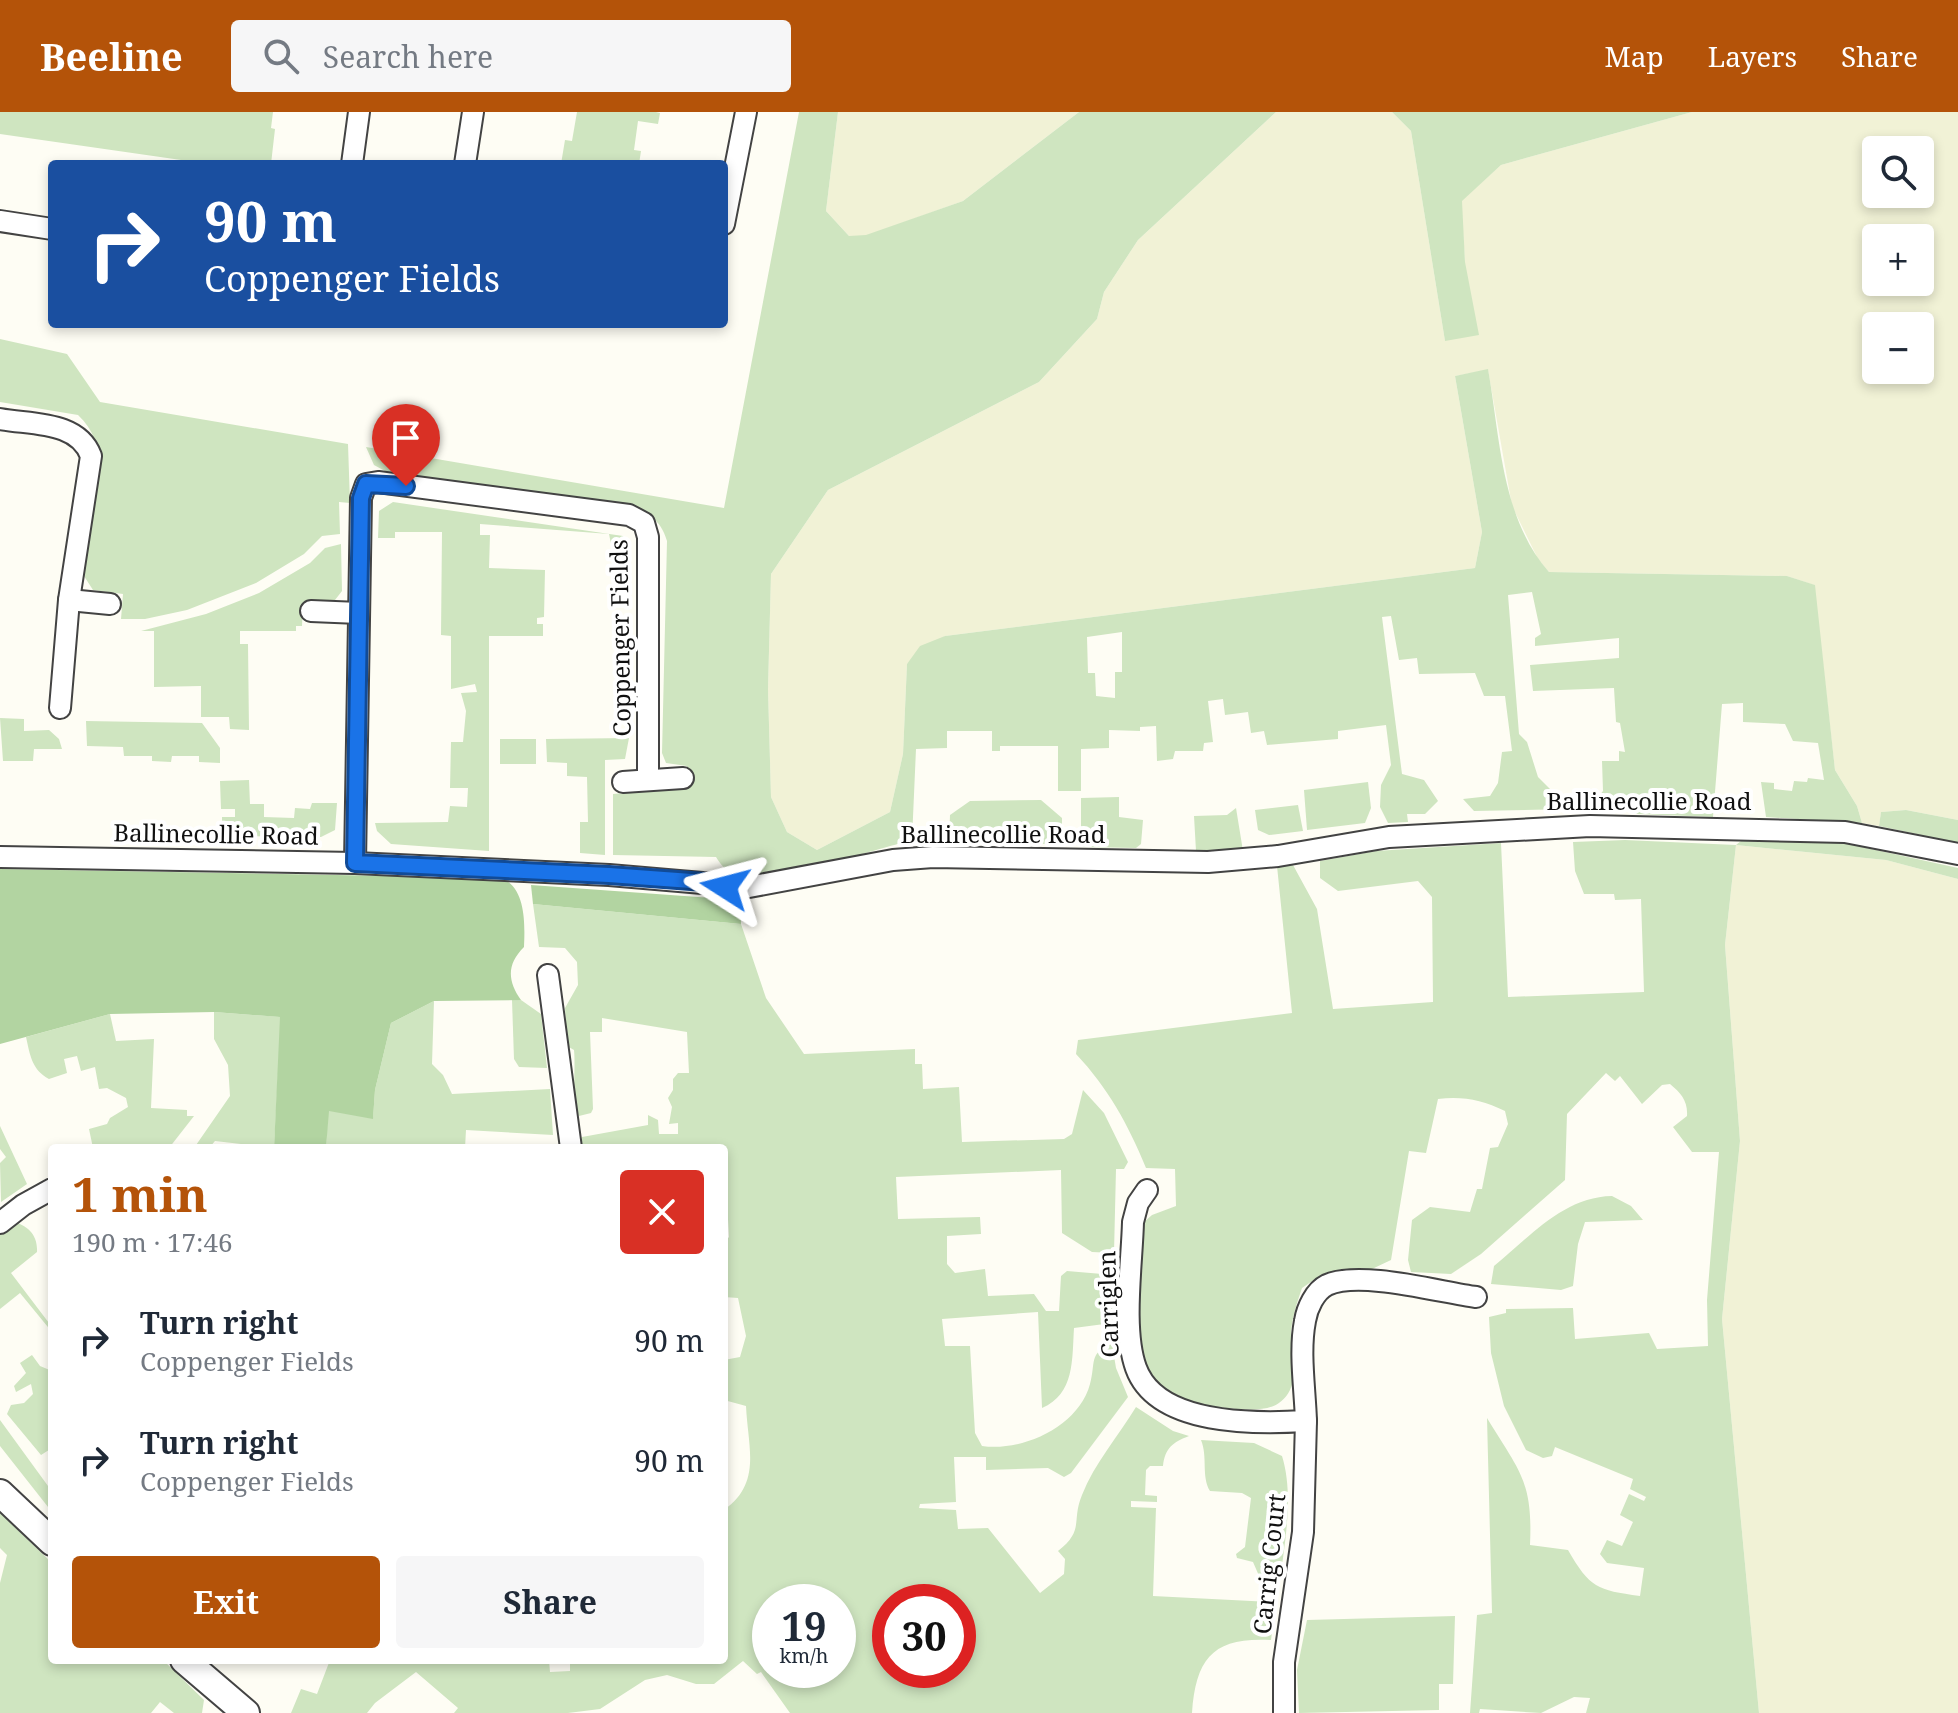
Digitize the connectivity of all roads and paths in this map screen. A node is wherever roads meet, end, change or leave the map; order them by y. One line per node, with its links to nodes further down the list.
1 (359, 112): 4 (street)
2 (473, 112): 5 (street)
3 (746, 112): 6 (street)
4 (353, 160)
5 (466, 160)
6 (728, 204)
7 (0, 221): 8 (street)
8 (48, 228)
9 (0, 419): 10 (street)
10 (69, 600): 11 (street); 14 (street)
11 (110, 604)
12 (311, 611): 13 (street)
13 (359, 613): 16 (street, Coppenger Fields); 20 (street, Coppenger Fields)
14 (60, 708)
15 (683, 778): 16 (street)
16 (648, 780): 17 (street)
17 (623, 782)
18 (1958, 854): 20 (street, Ballinecollie Road)
19 (0, 857): 20 (street, Ballinecollie Road)
20 (355, 863)
21 (548, 975): 22 (street)
22 (570, 1144)
23 (1147, 1190): 27 (street, Carriglen)
24 (48, 1191): 25 (street)
25 (0, 1223)
26 (1476, 1297): 27 (street)
27 (1306, 1421): 32 (street, Carrig Court)
28 (0, 1493): 29 (street)
29 (48, 1538)
30 (189, 1664): 31 (street)
31 (246, 1713)
32 (1284, 1713)

